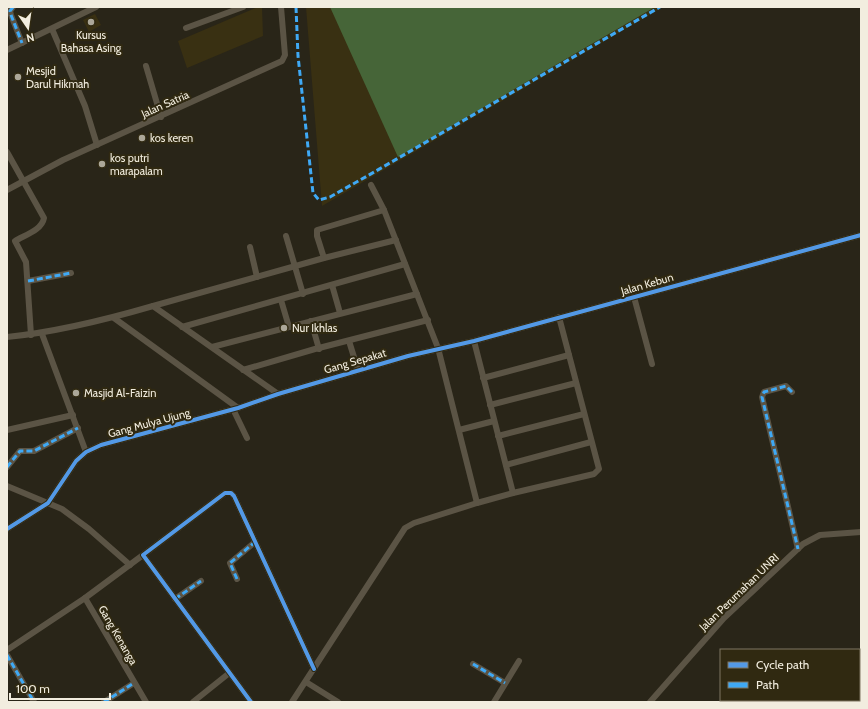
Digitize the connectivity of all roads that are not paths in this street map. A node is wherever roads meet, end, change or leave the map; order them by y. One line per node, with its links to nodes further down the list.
1 (13, 7): 7 (street)
2 (96, 7): 6 (street)
3 (243, 7): 5 (street)
4 (281, 7): 10 (street, Jalan Satria)
5 (186, 28)
6 (52, 29): 7 (street); 11 (street)
7 (22, 42): 8 (street)
8 (7, 50)
9 (146, 66): 10 (street)
10 (161, 117): 11 (street, Jalan Satria)
11 (97, 145): 13 (street, Jalan Satria)
12 (7, 152): 13 (street)
13 (22, 181): 15 (street, Jalan Satria); 26 (street)
14 (371, 185): 16 (street)
15 (7, 190)
16 (384, 210): 19 (street); 21 (street)
17 (286, 236): 23 (street)
18 (861, 236): 30 (street, Jalan Kebun)
19 (396, 240): 21 (street); 22 (street)
20 (250, 247): 25 (street)
21 (324, 258): 23 (street)
22 (405, 264): 27 (street); 29 (street)
23 (295, 266): 25 (street); 28 (street)
24 (71, 273): 26 (street)
25 (257, 277): 32 (street)
26 (28, 281): 41 (street)
27 (332, 285): 28 (street); 33 (street)
28 (303, 294): 31 (street)
29 (417, 294): 33 (street); 36 (street)
30 (634, 297): 34 (street, Jalan Kebun); 49 (street)
31 (281, 300): 38 (street); 39 (street)
32 (153, 306): 35 (street); 38 (street)
33 (340, 314): 37 (street)
34 (559, 317): 44 (street, Jalan Kebun); 48 (street)
35 (114, 318): 40 (street); 57 (street)
36 (428, 320): 43 (street); 47 (street)
37 (311, 321): 39 (street); 46 (street)
38 (182, 327): 45 (street)
39 (289, 327): 45 (street)
40 (42, 334): 41 (street); 59 (street)
41 (31, 335): 42 (street)
42 (7, 338)
43 (349, 341): 46 (street); 51 (street)
44 (474, 341): 47 (street, Jalan Kebun); 52 (street)
45 (212, 347): 50 (street)
46 (319, 348): 50 (street)
47 (438, 348): 51 (street, Gang Sepakat); 63 (street)
48 (569, 355): 52 (street); 53 (street)
49 (652, 364)
50 (243, 370): 55 (street)
51 (358, 370): 55 (street, Gang Sepakat)
52 (483, 378): 56 (street)
53 (576, 382): 56 (street); 58 (street)
54 (792, 392): 77 (street)
55 (278, 394): 57 (street, Gang Mulya Ujung)
56 (490, 405): 60 (street)
57 (236, 408): 65 (street); 67 (street, Gang Mulya Ujung)
58 (584, 414): 64 (street); 66 (street)
59 (73, 415): 61 (street); 62 (street)
60 (494, 421): 63 (street); 64 (street)
61 (78, 428): 67 (street); 69 (street)
62 (7, 430)
63 (459, 430): 73 (street)
64 (498, 436): 68 (street)
65 (247, 438)
66 (591, 442): 68 (street); 71 (street)
67 (86, 452): 72 (street, Gang Mulya Ujung)
68 (506, 465): 71 (street)
69 (7, 467)
70 (7, 486): 72 (street)
71 (513, 493): 73 (street)
72 (48, 503): 74 (street); 79 (street)
73 (477, 504): 88 (street)
74 (7, 529)
75 (861, 532): 77 (street, Jalan Perumahan UNRI)
76 (255, 542): 78 (street, Gang Kenanga); 80 (street); 88 (street)
77 (798, 549): 101 (street, Jalan Perumahan UNRI)
78 (143, 555): 79 (street, Gang Kenanga); 83 (street)
79 (130, 565): 82 (street, Gang Kenanga)
80 (237, 579)
81 (201, 581): 83 (street)
82 (85, 598): 84 (street, Gang Kenanga); 91 (street, Gang Kenanga)
83 (175, 599): 89 (street)
84 (7, 650)
85 (7, 655): 93 (street)
86 (519, 661): 92 (street)
87 (473, 664): 92 (street)
88 (314, 669): 90 (street)
89 (228, 674): 96 (street); 97 (street)
90 (306, 682): 98 (street); 99 (street)
91 (134, 683): 94 (street); 95 (street, Gang Kenanga)
92 (505, 683): 100 (street)
93 (34, 702)
94 (104, 702)
95 (146, 702)
96 (193, 702)
97 (251, 702)
98 (292, 702)
99 (338, 702)
100 (494, 702)
101 (650, 702)

